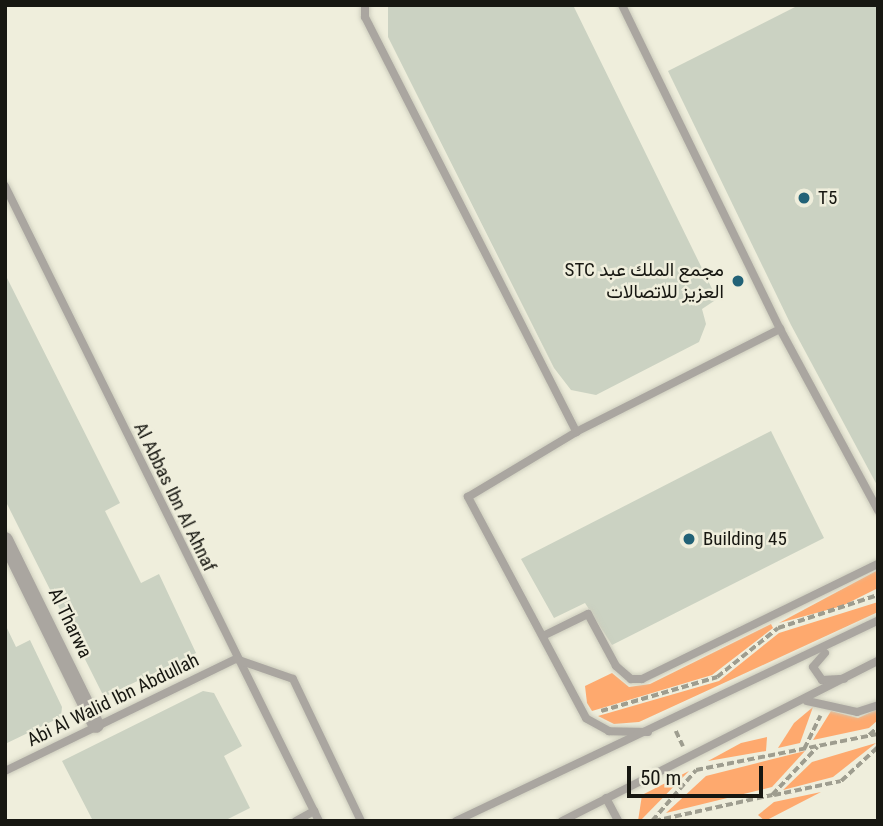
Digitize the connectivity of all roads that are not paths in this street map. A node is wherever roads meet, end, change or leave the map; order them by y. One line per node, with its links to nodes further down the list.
1 (365, 5): 5 (lane)
2 (622, 5): 4 (lane)
3 (5, 186): 12 (lane, Al Abbas Ibn Al Ahnaf)
4 (780, 329): 5 (lane); 6 (lane)
5 (576, 432): 10 (lane)
6 (878, 510)
7 (5, 540): 17 (street, Al Tharwa)
8 (878, 564): 10 (lane)
9 (878, 621): 11 (lane)
10 (545, 635): 18 (lane)
11 (830, 648): 14 (lane); 18 (lane)
12 (236, 659): 17 (lane, Abi Al Walid Ibn Abdullah); 21 (lane, Al Abbas Ibn Al Ahnaf); 24 (lane)
13 (878, 661): 14 (lane)
14 (849, 678): 15 (lane)
15 (804, 701): 16 (lane); 20 (lane)
16 (878, 705)
17 (96, 725): 19 (lane, Abi Al Walid Ibn Abdullah)
18 (648, 732): 25 (lane)
19 (5, 771)
20 (606, 799): 26 (lane); 27 (lane)
21 (314, 811): 22 (lane); 23 (lane, Al Abbas Ibn Al Ahnaf)
22 (296, 821)
23 (318, 821)
24 (361, 821)
25 (456, 821)
26 (562, 821)
27 (618, 821)

